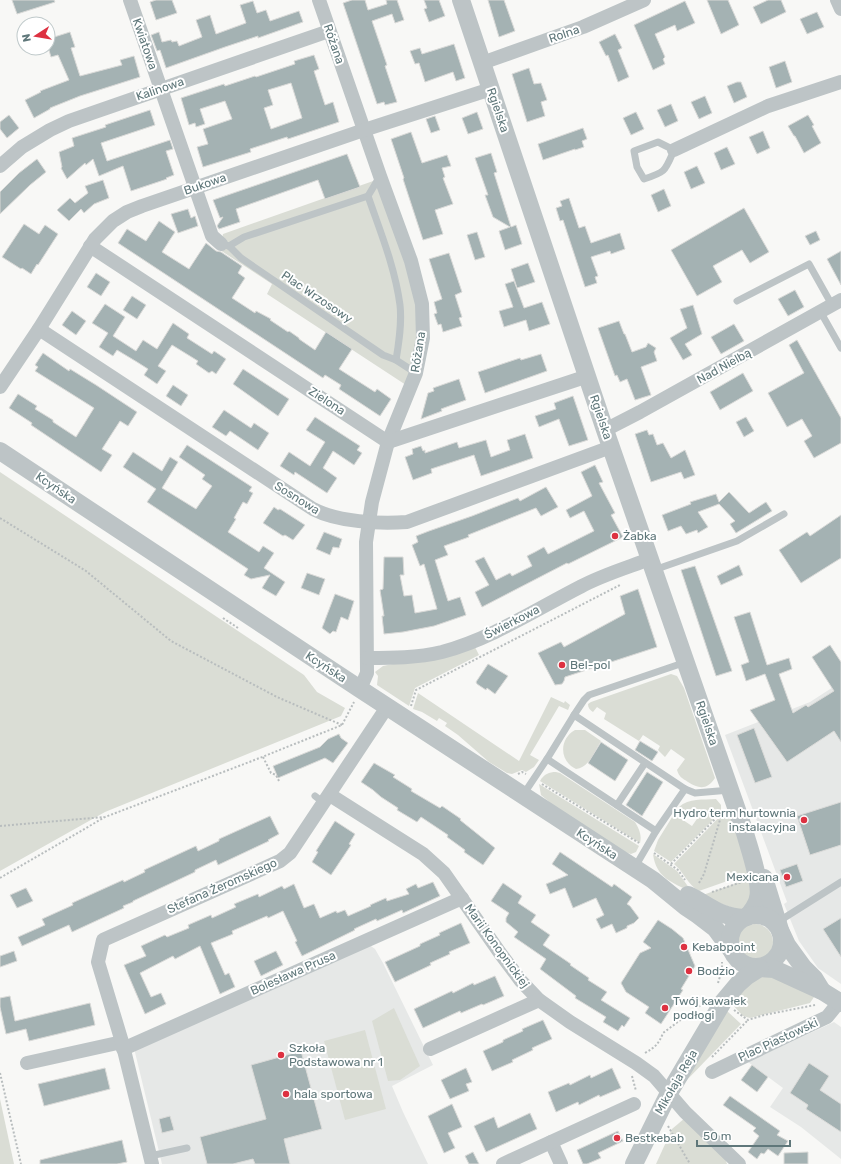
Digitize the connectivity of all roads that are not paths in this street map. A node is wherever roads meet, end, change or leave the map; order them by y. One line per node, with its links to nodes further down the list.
1 (130, 0): 10 (street, Kwiatowa)
2 (318, 0): 7 (street, Różana)
3 (461, 0): 8 (street, Rgielska)
4 (644, 0): 8 (street, Rolna)
5 (837, 0): 6 (street)
6 (841, 9)
7 (329, 32): 10 (street, Kalinowa); 12 (street, Różana)
8 (482, 63): 11 (street, Rgielska)
9 (841, 82): 13 (street)
10 (160, 89): 14 (street, Kalinowa); 16 (street, Kwiatowa)
11 (491, 89): 12 (street, Bukowa); 26 (street, Rgielska)
12 (364, 130): 15 (street, Różana); 16 (street, Bukowa)
13 (674, 150): 13 (lane)
14 (0, 166)
15 (380, 176): 17 (lane); 25 (street, Różana)
16 (194, 188): 18 (street, Kwiatowa); 19 (street, Bukowa)
17 (368, 196): 18 (lane); 24 (lane)
18 (225, 245): 24 (lane, Plac Wrzosowy)
19 (90, 246): 22 (street, Bukowa); 29 (street, Zielona)
20 (737, 301): 21 (lane)
21 (831, 305): 23 (lane); 28 (street, Nad Nielbą)
22 (39, 329): 27 (street, Bukowa); 33 (street, Sosnowa)
23 (841, 348)
24 (396, 360): 25 (lane, Plac Wrzosowy)
25 (416, 374): 29 (street, Różana)
26 (588, 376): 28 (street, Rgielska); 29 (street)
27 (0, 387)
28 (605, 430): 30 (street, Rgielska)
29 (388, 442): 33 (street, Różana)
30 (611, 446): 33 (street, Sosnowa); 34 (street, Rgielska)
31 (0, 451): 37 (street, Kcyńska)
32 (784, 514): 34 (lane)
33 (369, 522): 35 (street, Różana)
34 (652, 565): 35 (street, Świerkowa); 36 (street, Rgielska)
35 (367, 658): 37 (street, Różana)
36 (686, 662): 39 (lane); 43 (street, Rgielska)
37 (358, 697): 38 (street, Kcyńska)
38 (387, 707): 44 (street, Kcyńska); 45 (street, Stefana Żeromskiego)
39 (574, 715): 40 (lane); 41 (lane)
40 (546, 759): 44 (lane); 46 (lane)
41 (645, 762): 42 (lane); 46 (lane)
42 (685, 789): 43 (lane); 47 (lane)
43 (730, 790): 48 (street, Rgielska)
44 (523, 795): 49 (street, Kcyńska)
45 (323, 798): 52 (street, Marii Konopnickiej); 61 (street, Stefana Żeromskiego)
46 (617, 805): 47 (lane)
47 (656, 831): 49 (lane)
48 (745, 833): 53 (street, Rgielska); 54 (street, Rgielska)
49 (635, 868): 50 (street, Kcyńska)
50 (653, 880): 53 (street, Kcyńska); 55 (street, Kcyńska)
51 (841, 882): 54 (lane)
52 (462, 898): 58 (street, Marii Konopnickiej); 61 (street, Bolesława Prusa)
53 (746, 917): 54 (street); 55 (street)
54 (780, 930): 56 (street); 57 (street)
55 (726, 953): 56 (street); 59 (street, Mikołaja Reja)
56 (760, 968): 57 (street); 59 (street, Mikołaja Reja)
57 (822, 991): 60 (street)
58 (539, 1000): 62 (street); 65 (street, Marii Konopnickiej)
59 (723, 1002): 65 (street, Mikołaja Reja)
60 (837, 1006): 64 (street, Plac Piastowski)
61 (123, 1045): 63 (street, Bolesława Prusa); 69 (street)
62 (430, 1049)
63 (27, 1063)
64 (710, 1066)
65 (669, 1093): 72 (street, Mikołaja Reja); 73 (street, Marii Konopnickiej)
66 (635, 1098): 67 (street)
67 (551, 1142): 70 (street); 71 (street)
68 (187, 1148): 69 (lane)
69 (151, 1160)
70 (503, 1164)
71 (561, 1164)
72 (634, 1164)
73 (739, 1164)

